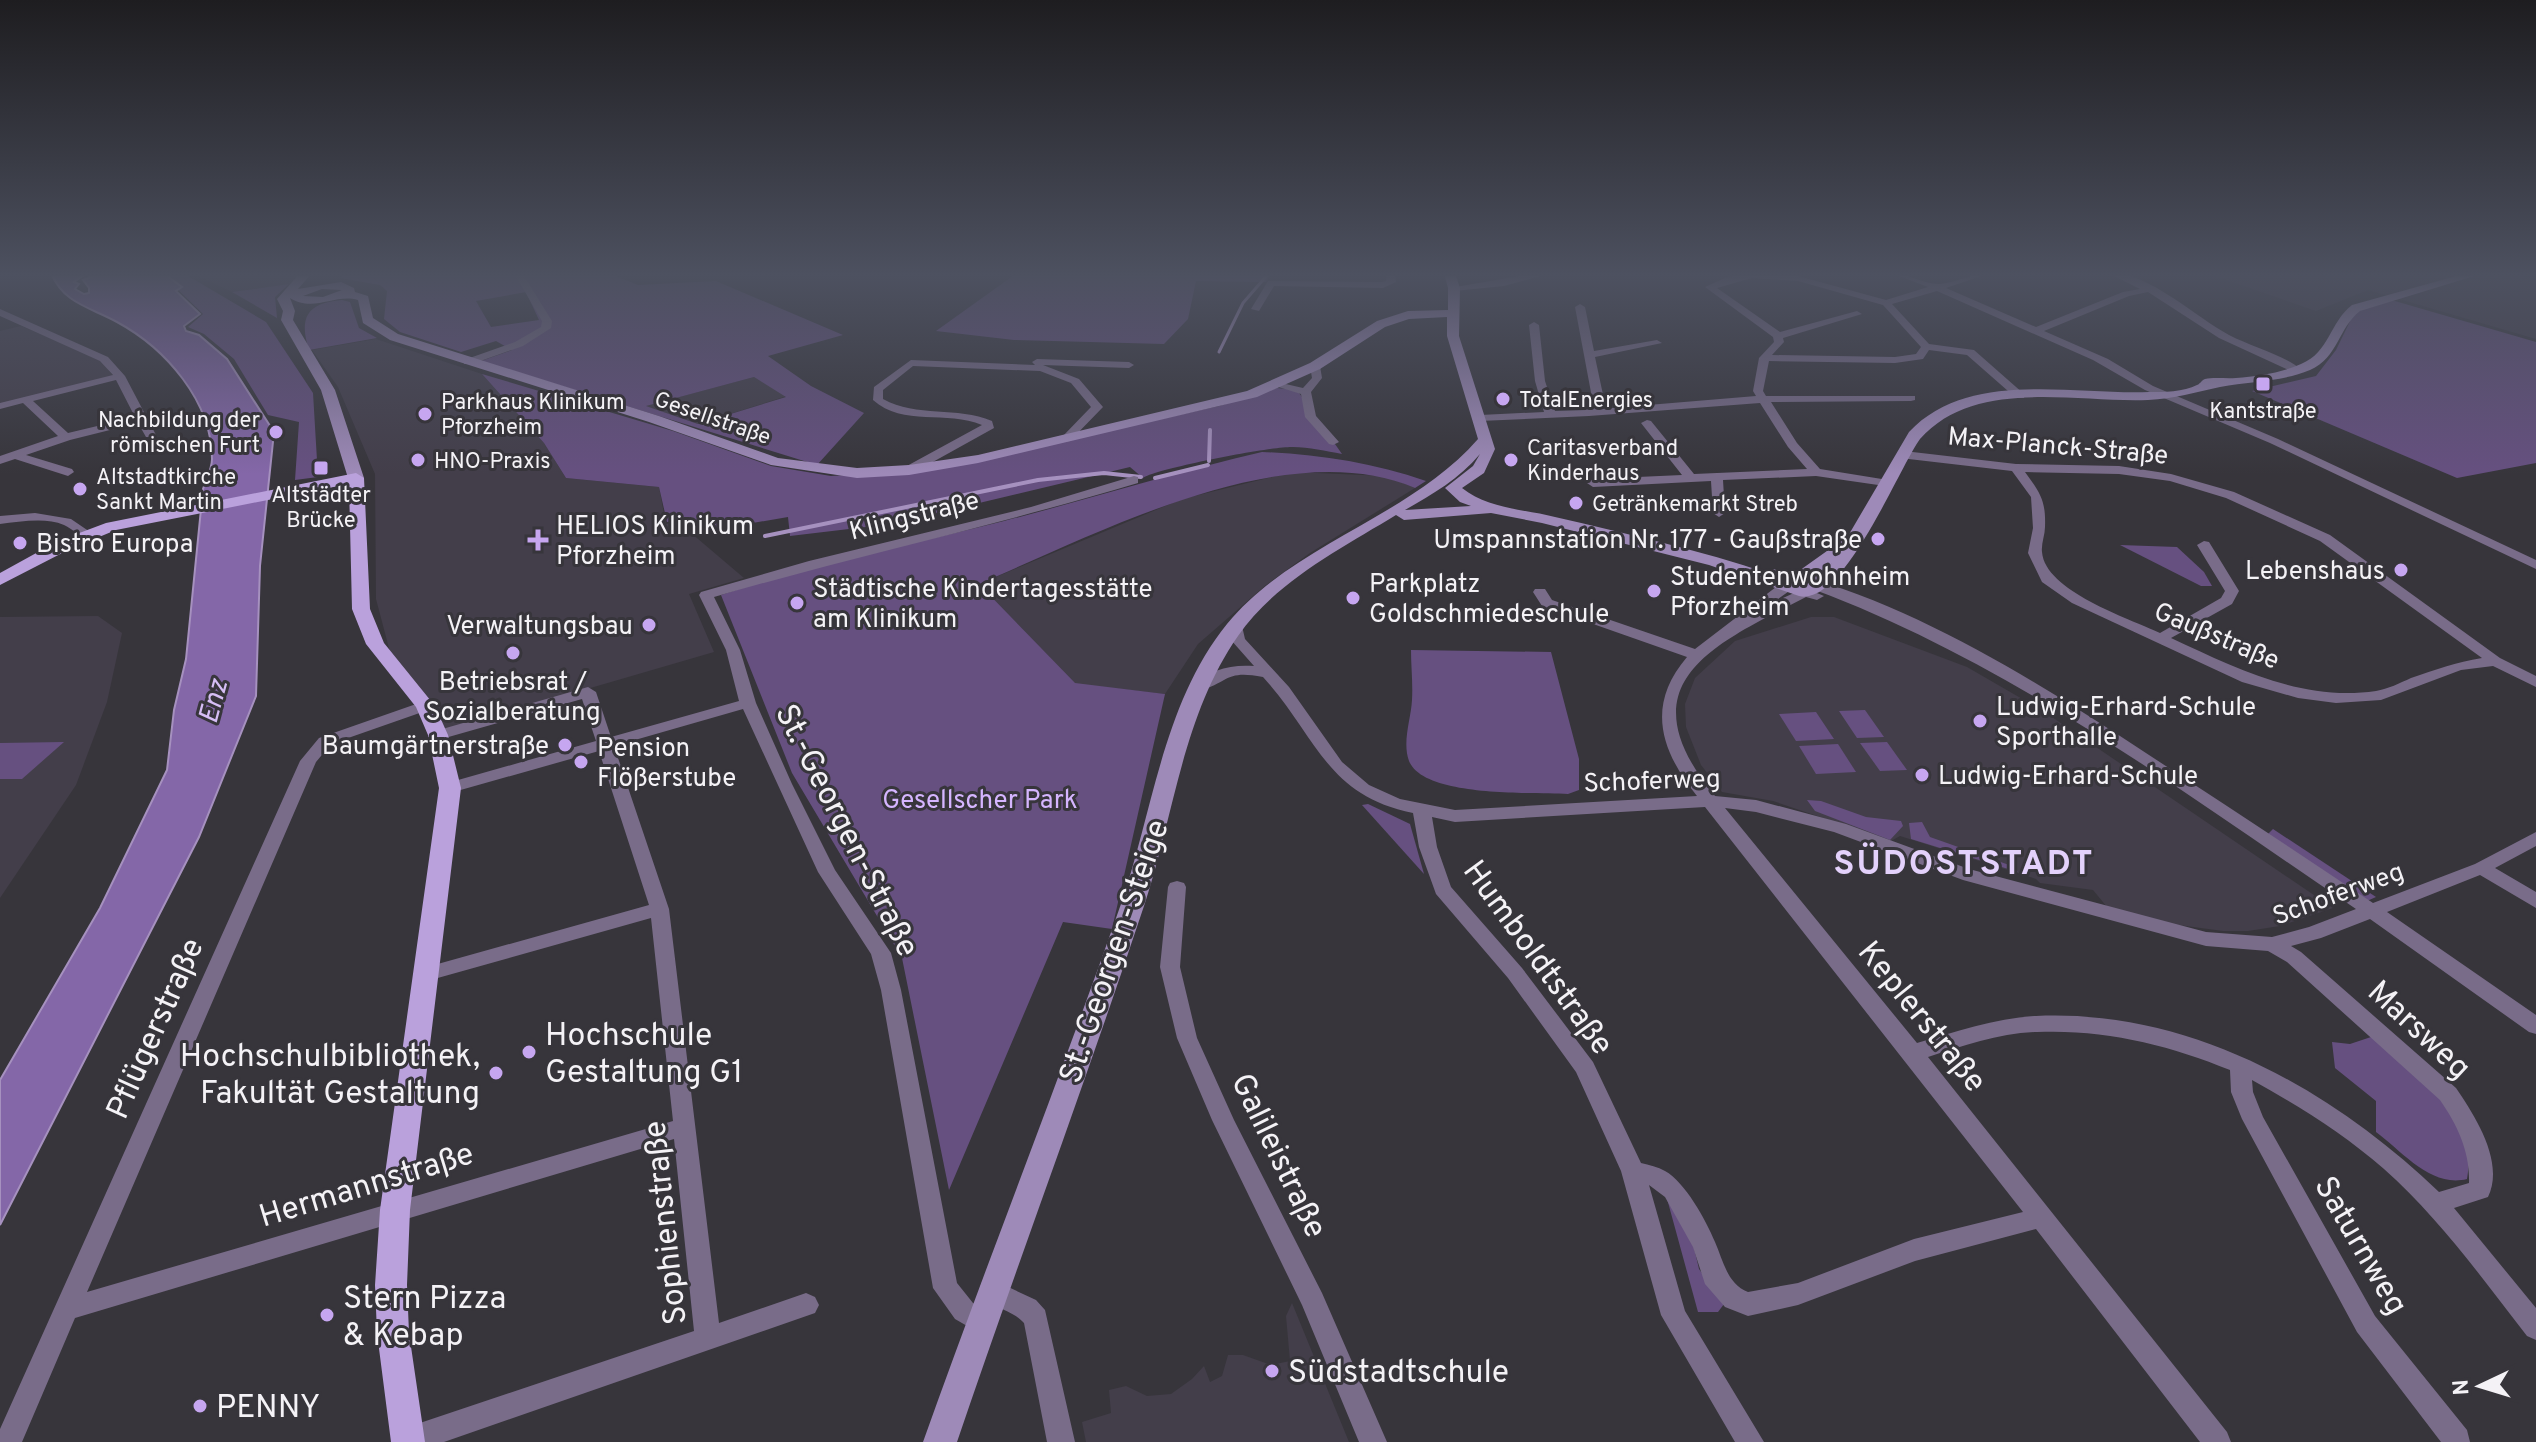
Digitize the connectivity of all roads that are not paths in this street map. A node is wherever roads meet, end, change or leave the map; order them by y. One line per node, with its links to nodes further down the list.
1 (63, 340): 23 (street)
2 (300, 340): 48 (street)
3 (407, 340): 18 (street, Gesellstraße)
4 (525, 340): 18 (street)
5 (1354, 340): 21 (street, Gesellstraße)
6 (1455, 340): 34 (street)
7 (1536, 340): 33 (street)
8 (1588, 340): 16 (street)
9 (1779, 340): 17 (street)
10 (1922, 340): 15 (street)
11 (2059, 340): 25 (street)
12 (2232, 340): 22 (street)
13 (2334, 340): 22 (street)
14 (1657, 343): 16 (street)
15 (1926, 347): 17 (street); 27 (street)
16 (1591, 355): 32 (street)
17 (1764, 358): 29 (street)
18 (468, 362): 45 (street, Gesellstraße)
19 (1129, 365): 20 (street, Gesellstraße)
20 (984, 366): 39 (street, Gesellstraße); 45 (street, Gesellstraße)
21 (1315, 366): 24 (street, Gesellstraße); 26 (street)
22 (2297, 370): 25 (street)
23 (120, 376): 30 (street); 35 (street)
24 (1277, 385): 26 (street); 39 (street, Gesellstraße)
25 (2164, 390): 27 (street); 66 (street)
26 (1306, 392): 40 (street)
27 (2020, 396): 42 (street)
28 (1911, 398): 29 (street)
29 (1763, 399): 32 (street); 47 (street)
30 (27, 401): 31 (street); 38 (street)
31 (0, 406)
32 (1589, 413): 33 (street)
33 (1551, 415): 34 (street)
34 (1480, 418): 54 (street)
35 (140, 419): 37 (street); 38 (street)
36 (1647, 423): 50 (street)
37 (150, 435)
38 (66, 437): 41 (street)
39 (1066, 439): 45 (street, Gesellstraße)
40 (1333, 442)
41 (15, 455): 43 (street); 46 (street)
42 (1904, 455): 44 (street, Max-Planck-Straße); 53 (street)
43 (0, 460)
44 (2016, 468): 73 (street, Gaußstraße); 75 (street, Max-Planck-Straße)
45 (909, 470)
46 (68, 472)
47 (1816, 472): 49 (street); 53 (street)
48 (356, 478): 61 (main road); 80 (main road)
49 (1717, 478): 50 (street); 56 (street)
50 (1691, 479): 52 (street)
51 (1134, 480): 71 (street, Klingstraße)
52 (1593, 483)
53 (1888, 484): 62 (street)
54 (1447, 485): 55 (street); 57 (street, St.-Georgen-Steige); 58 (street); 60 (street, St.-Georgen-Steige)
55 (1506, 513): 57 (street); 58 (street)
56 (1719, 513)
57 (1404, 515): 60 (street, St.-Georgen-Steige)
58 (1542, 518): 65 (street)
59 (0, 520): 61 (street)
60 (1373, 525): 72 (street, St.-Georgen-Steige)
61 (86, 534): 68 (main road)
62 (1854, 539): 64 (street); 69 (street)
63 (2204, 545): 73 (street)
64 (1824, 557): 67 (street); 69 (street)
65 (1715, 561): 67 (street); 69 (street)
66 (2536, 565)
67 (1752, 566): 69 (street)
68 (0, 580)
69 (1802, 585): 74 (street, Keplerstraße); 91 (street)
70 (1540, 592): 74 (street)
71 (706, 595): 79 (street, St.-Georgen-Straße)
72 (1235, 626): 76 (street, Schoferweg); 78 (street, St.-Georgen-Steige)
73 (2161, 638): 75 (street, Gaußstraße)
74 (1697, 655): 84 (street, Keplerstraße)
75 (2495, 661): 77 (street, Max-Planck-Straße)
76 (1268, 673): 78 (street); 85 (street, Schoferweg)
77 (2536, 682)
78 (1198, 688): 102 (street, St.-Georgen-Steige)
79 (748, 703): 82 (street); 105 (street, St.-Georgen-Straße)
80 (425, 706): 81 (main road); 104 (street, Pflügerstraße)
81 (438, 735): 82 (street, Sophienstraße); 83 (main road)
82 (607, 743): 83 (street); 90 (street, Sophienstraße)
83 (450, 788): 93 (main road)
84 (1708, 801): 85 (street, Schoferweg); 92 (street, Schoferweg); 95 (street, Keplerstraße)
85 (1422, 812): 98 (street, Humboldtstraße)
86 (2536, 838): 87 (street, Schoferweg)
87 (2481, 868): 89 (street); 91 (street, Schoferweg)
88 (1177, 887): 113 (street, Galileistraße)
89 (2536, 901)
90 (660, 909): 93 (street); 97 (street, Sophienstraße)
91 (2371, 909): 92 (street, Schoferweg); 94 (street)
92 (2272, 944): 99 (street, Marsweg)
93 (427, 974): 100 (main road)
94 (2536, 1026)
95 (1913, 1053): 96 (street); 101 (street, Keplerstraße)
96 (2241, 1068): 99 (street); 108 (street, Saturnweg)
97 (683, 1127): 100 (street, Hermannstraße); 107 (street, Sophienstraße)
98 (1633, 1171): 101 (street); 114 (street, Humboldtstraße)
99 (2434, 1204): 106 (street)
100 (395, 1210): 104 (street, Hermannstraße); 109 (main road)
101 (2043, 1217): 115 (street, Keplerstraße)
102 (991, 1290): 105 (street, St.-Georgen-Steige); 112 (street)
103 (806, 1305): 107 (street)
104 (68, 1309): 110 (street, Pflügerstraße)
105 (981, 1322): 111 (street, St.-Georgen-Steige)
106 (2536, 1328)
107 (708, 1339): 109 (street)
108 (2457, 1440)
109 (407, 1441)
110 (8, 1442)
111 (940, 1442)
112 (1061, 1442)
113 (1373, 1442)
114 (1750, 1442)
115 (2217, 1442)

